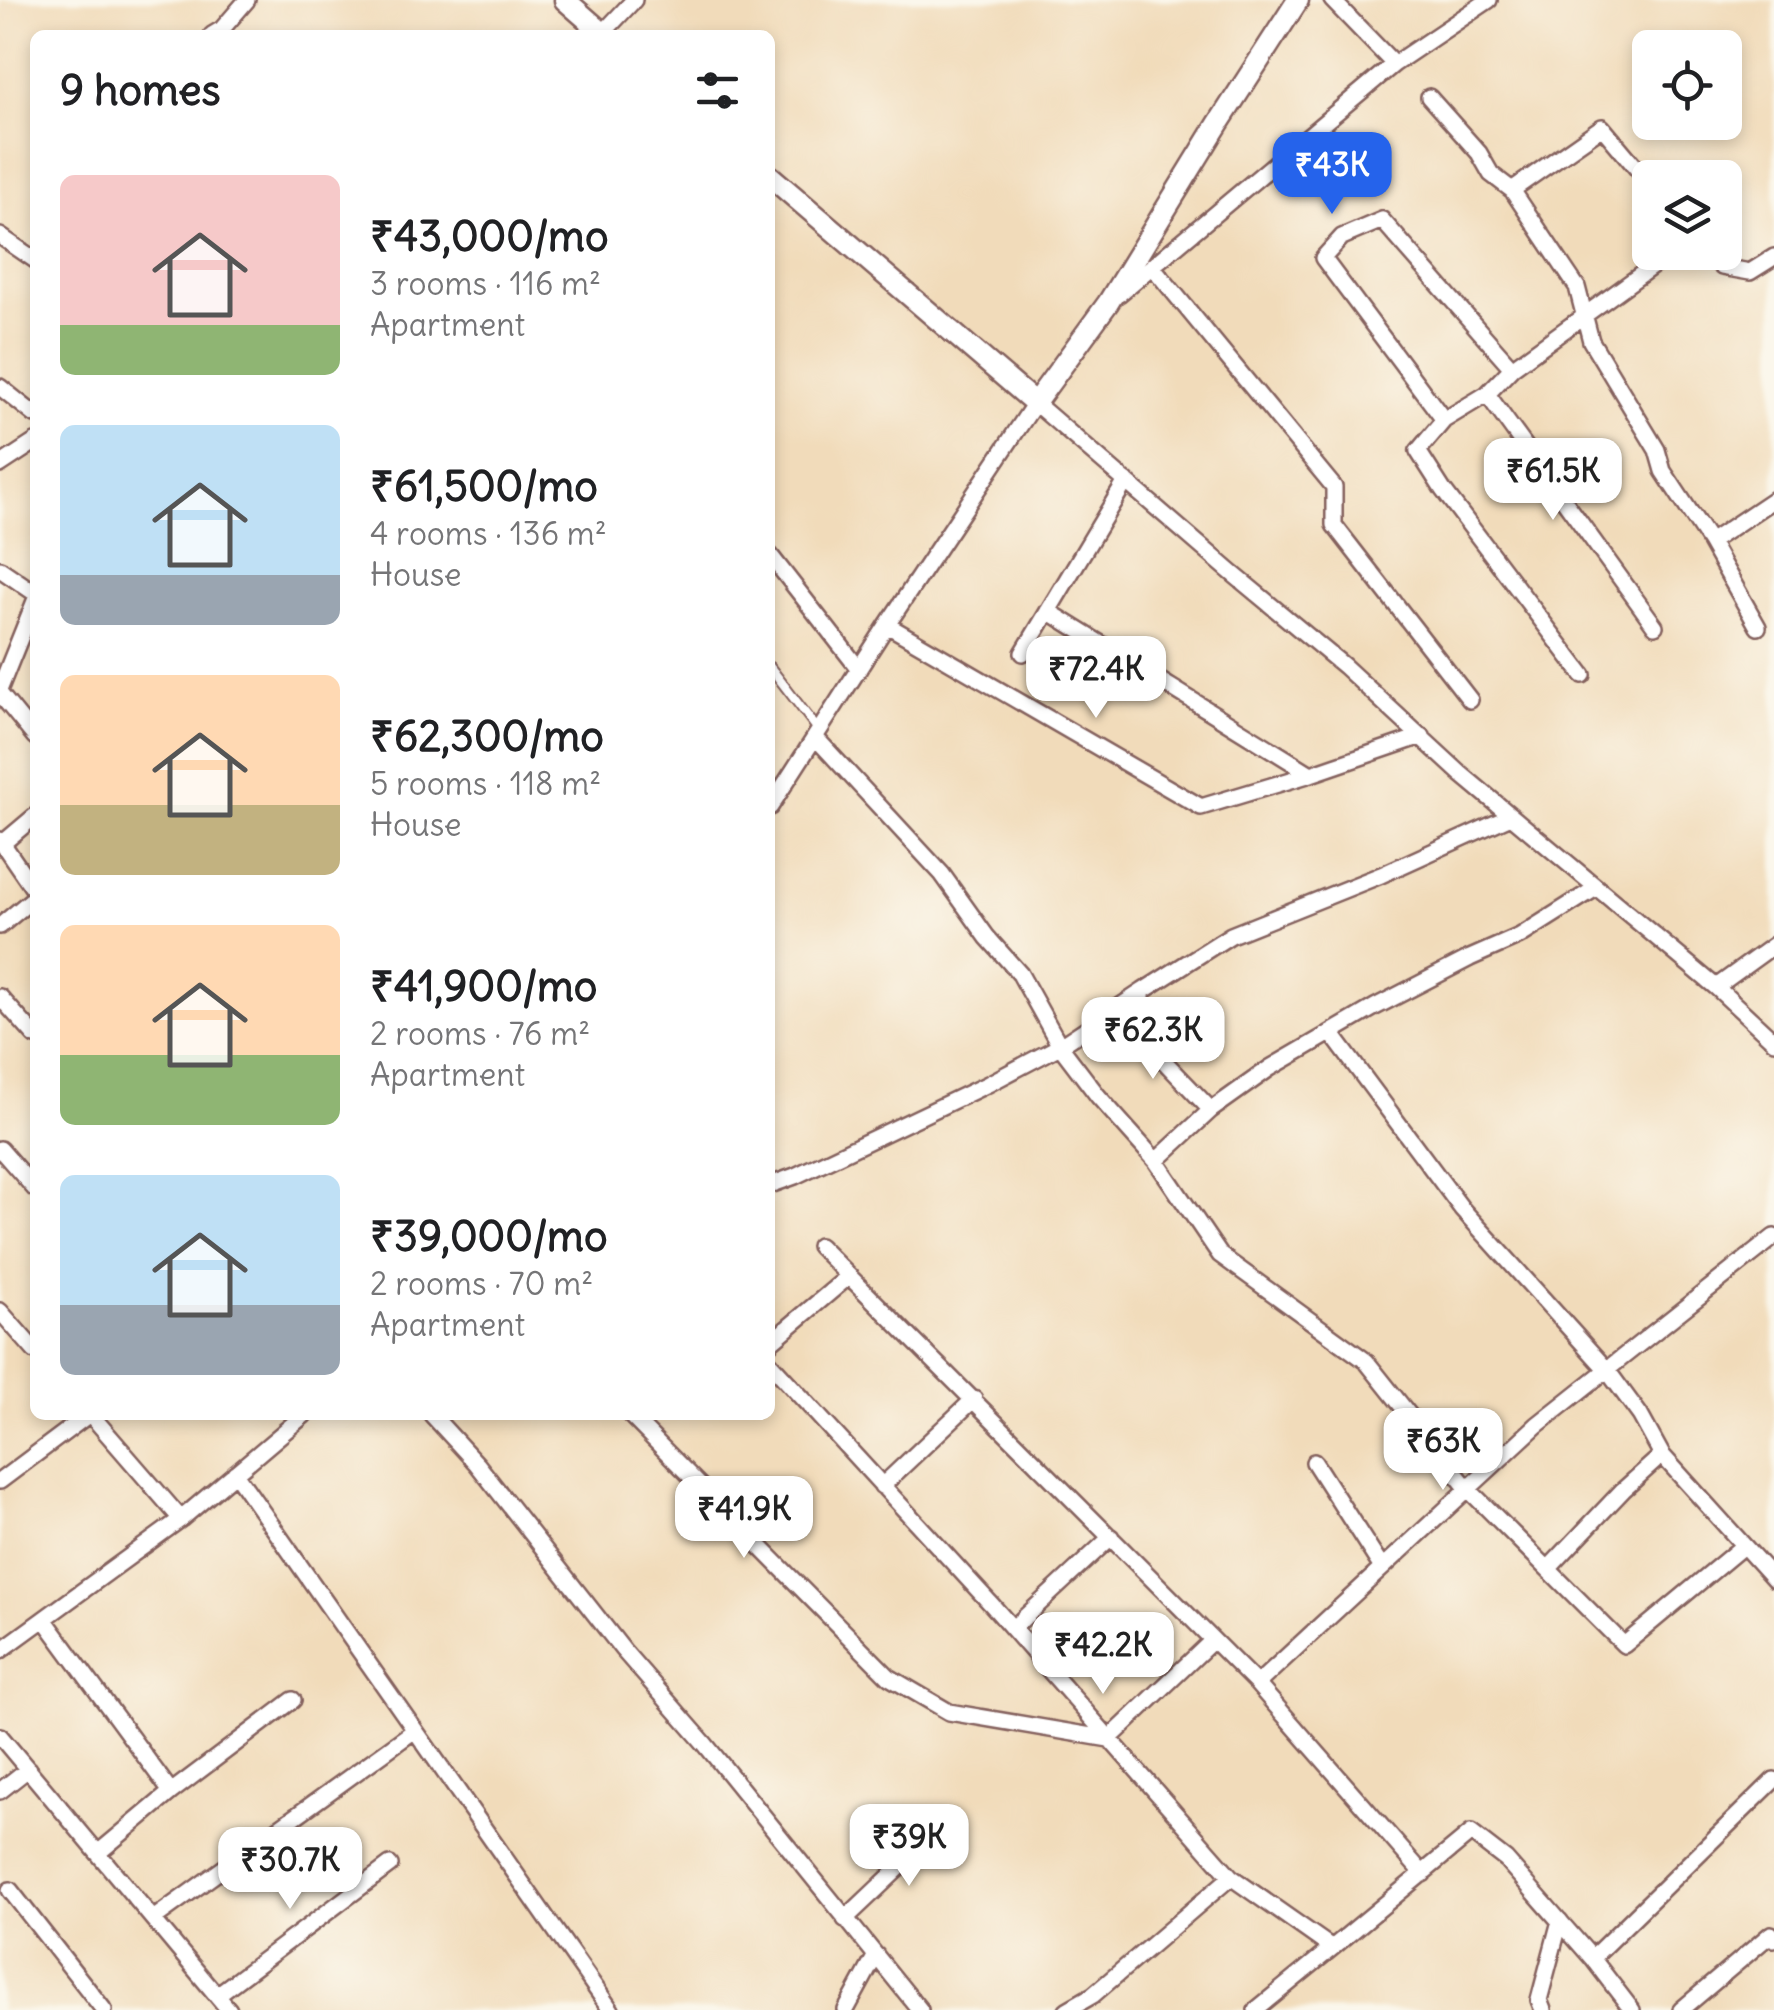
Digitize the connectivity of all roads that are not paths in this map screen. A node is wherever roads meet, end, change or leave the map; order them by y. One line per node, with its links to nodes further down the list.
1 (247, 0): 7 (street)
2 (564, 0): 8 (street)
3 (634, 0): 9 (street)
4 (1298, 0): 21 (street)
5 (1332, 0): 10 (street)
6 (1489, 0): 10 (street)
7 (219, 30)
8 (599, 30)
9 (608, 30)
10 (1394, 64): 18 (street)
11 (1429, 97): 14 (street)
12 (1632, 163): 14 (street)
13 (775, 180): 26 (street)
14 (1512, 190): 22 (street)
15 (0, 236): 16 (street)
16 (30, 252)
17 (1774, 258): 20 (street)
18 (1152, 266): 21 (street); 47 (street)
19 (1648, 270): 22 (street)
20 (1739, 270)
21 (1108, 303): 26 (street)
22 (1585, 316): 23 (street); 33 (street)
23 (1512, 368): 25 (street); 28 (street)
24 (0, 387): 27 (street)
25 (1488, 394): 28 (street); 40 (street)
26 (1036, 403): 31 (street); 39 (street)
27 (30, 411)
28 (1444, 420): 45 (street)
29 (30, 445): 30 (street)
30 (0, 465)
31 (1126, 481): 37 (street); 50 (street)
32 (1774, 499): 33 (street)
33 (1710, 542): 41 (street)
34 (775, 561): 43 (street)
35 (0, 569): 36 (street)
36 (30, 590)
37 (1048, 612): 42 (street); 51 (street)
38 (30, 615): 46 (street)
39 (887, 626): 43 (street); 51 (street)
40 (1656, 626)
41 (1758, 627)
42 (1023, 653)
43 (859, 669): 49 (street)
44 (775, 674): 49 (lane)
45 (1584, 675)
46 (0, 691): 48 (street)
47 (1470, 700)
48 (30, 730)
49 (817, 734): 52 (street); 67 (street)
50 (1422, 736): 51 (street); 53 (street)
51 (1311, 774)
52 (775, 799)
53 (1511, 816): 57 (street); 62 (street)
54 (30, 820): 55 (street)
55 (1, 842): 56 (street)
56 (30, 886)
57 (1596, 888): 61 (street); 65 (street)
58 (30, 899): 59 (street)
59 (0, 926)
60 (1774, 944): 61 (street)
61 (1716, 987): 66 (street)
62 (1142, 991): 67 (street); 68 (street)
63 (0, 997): 64 (street)
64 (30, 1030)
65 (1331, 1033): 68 (street); 80 (street)
66 (1774, 1042)
67 (1060, 1046): 70 (street); 72 (street)
68 (1211, 1110): 70 (street)
69 (0, 1150): 71 (street)
70 (1156, 1162): 92 (street)
71 (30, 1183)
72 (775, 1184)
73 (1774, 1237): 80 (street)
74 (819, 1246): 75 (street)
75 (850, 1276): 77 (street); 81 (street)
76 (0, 1312): 78 (street)
77 (775, 1339)
78 (30, 1346)
79 (775, 1369): 91 (street)
80 (1608, 1370): 87 (street); 92 (street)
81 (974, 1399): 91 (street); 94 (street)
82 (83, 1420): 90 (street)
83 (94, 1420): 93 (street)
84 (298, 1420): 89 (street)
85 (437, 1420): 119 (street)
86 (635, 1420): 107 (street)
87 (1662, 1456): 95 (street); 97 (street)
88 (1314, 1462): 96 (street)
89 (235, 1473): 93 (street); 105 (street)
90 (0, 1481)
91 (882, 1486): 100 (street)
92 (1468, 1488): 96 (street); 97 (street)
93 (181, 1518): 99 (street)
94 (1111, 1537): 100 (street); 101 (street)
95 (1743, 1546): 97 (street); 98 (street)
96 (1382, 1568): 103 (street)
97 (1548, 1569)
98 (1774, 1579)
99 (44, 1619): 102 (street); 111 (street)
100 (1013, 1628): 107 (street)
101 (1213, 1640): 103 (street); 107 (street)
102 (0, 1651)
103 (1256, 1684): 115 (street)
104 (294, 1700): 111 (street)
105 (415, 1730): 118 (street); 127 (street)
106 (0, 1736): 108 (street)
107 (1109, 1739): 116 (street)
108 (28, 1769): 110 (street); 113 (street)
109 (1774, 1780): 124 (street)
110 (0, 1791)
111 (171, 1792): 113 (street)
112 (942, 1827): 119 (street)
113 (98, 1853): 118 (street)
114 (390, 1864): 125 (street)
115 (1423, 1874): 120 (street); 122 (street)
116 (1231, 1877): 122 (street); 130 (street)
117 (10, 1890): 126 (street)
118 (153, 1918): 125 (street)
119 (845, 1919): 123 (street)
120 (1560, 1921): 124 (street); 132 (street)
121 (1773, 1935): 134 (street)
122 (1332, 1948): 131 (street)
123 (876, 1955): 128 (street); 129 (street)
124 (1592, 1958): 133 (street)
125 (222, 2005)
126 (104, 2010)
127 (611, 2010)
128 (846, 2010)
129 (920, 2010)
130 (1068, 2010)
131 (1256, 2010)
132 (1543, 2010)
133 (1632, 2010)
134 (1681, 2010)

